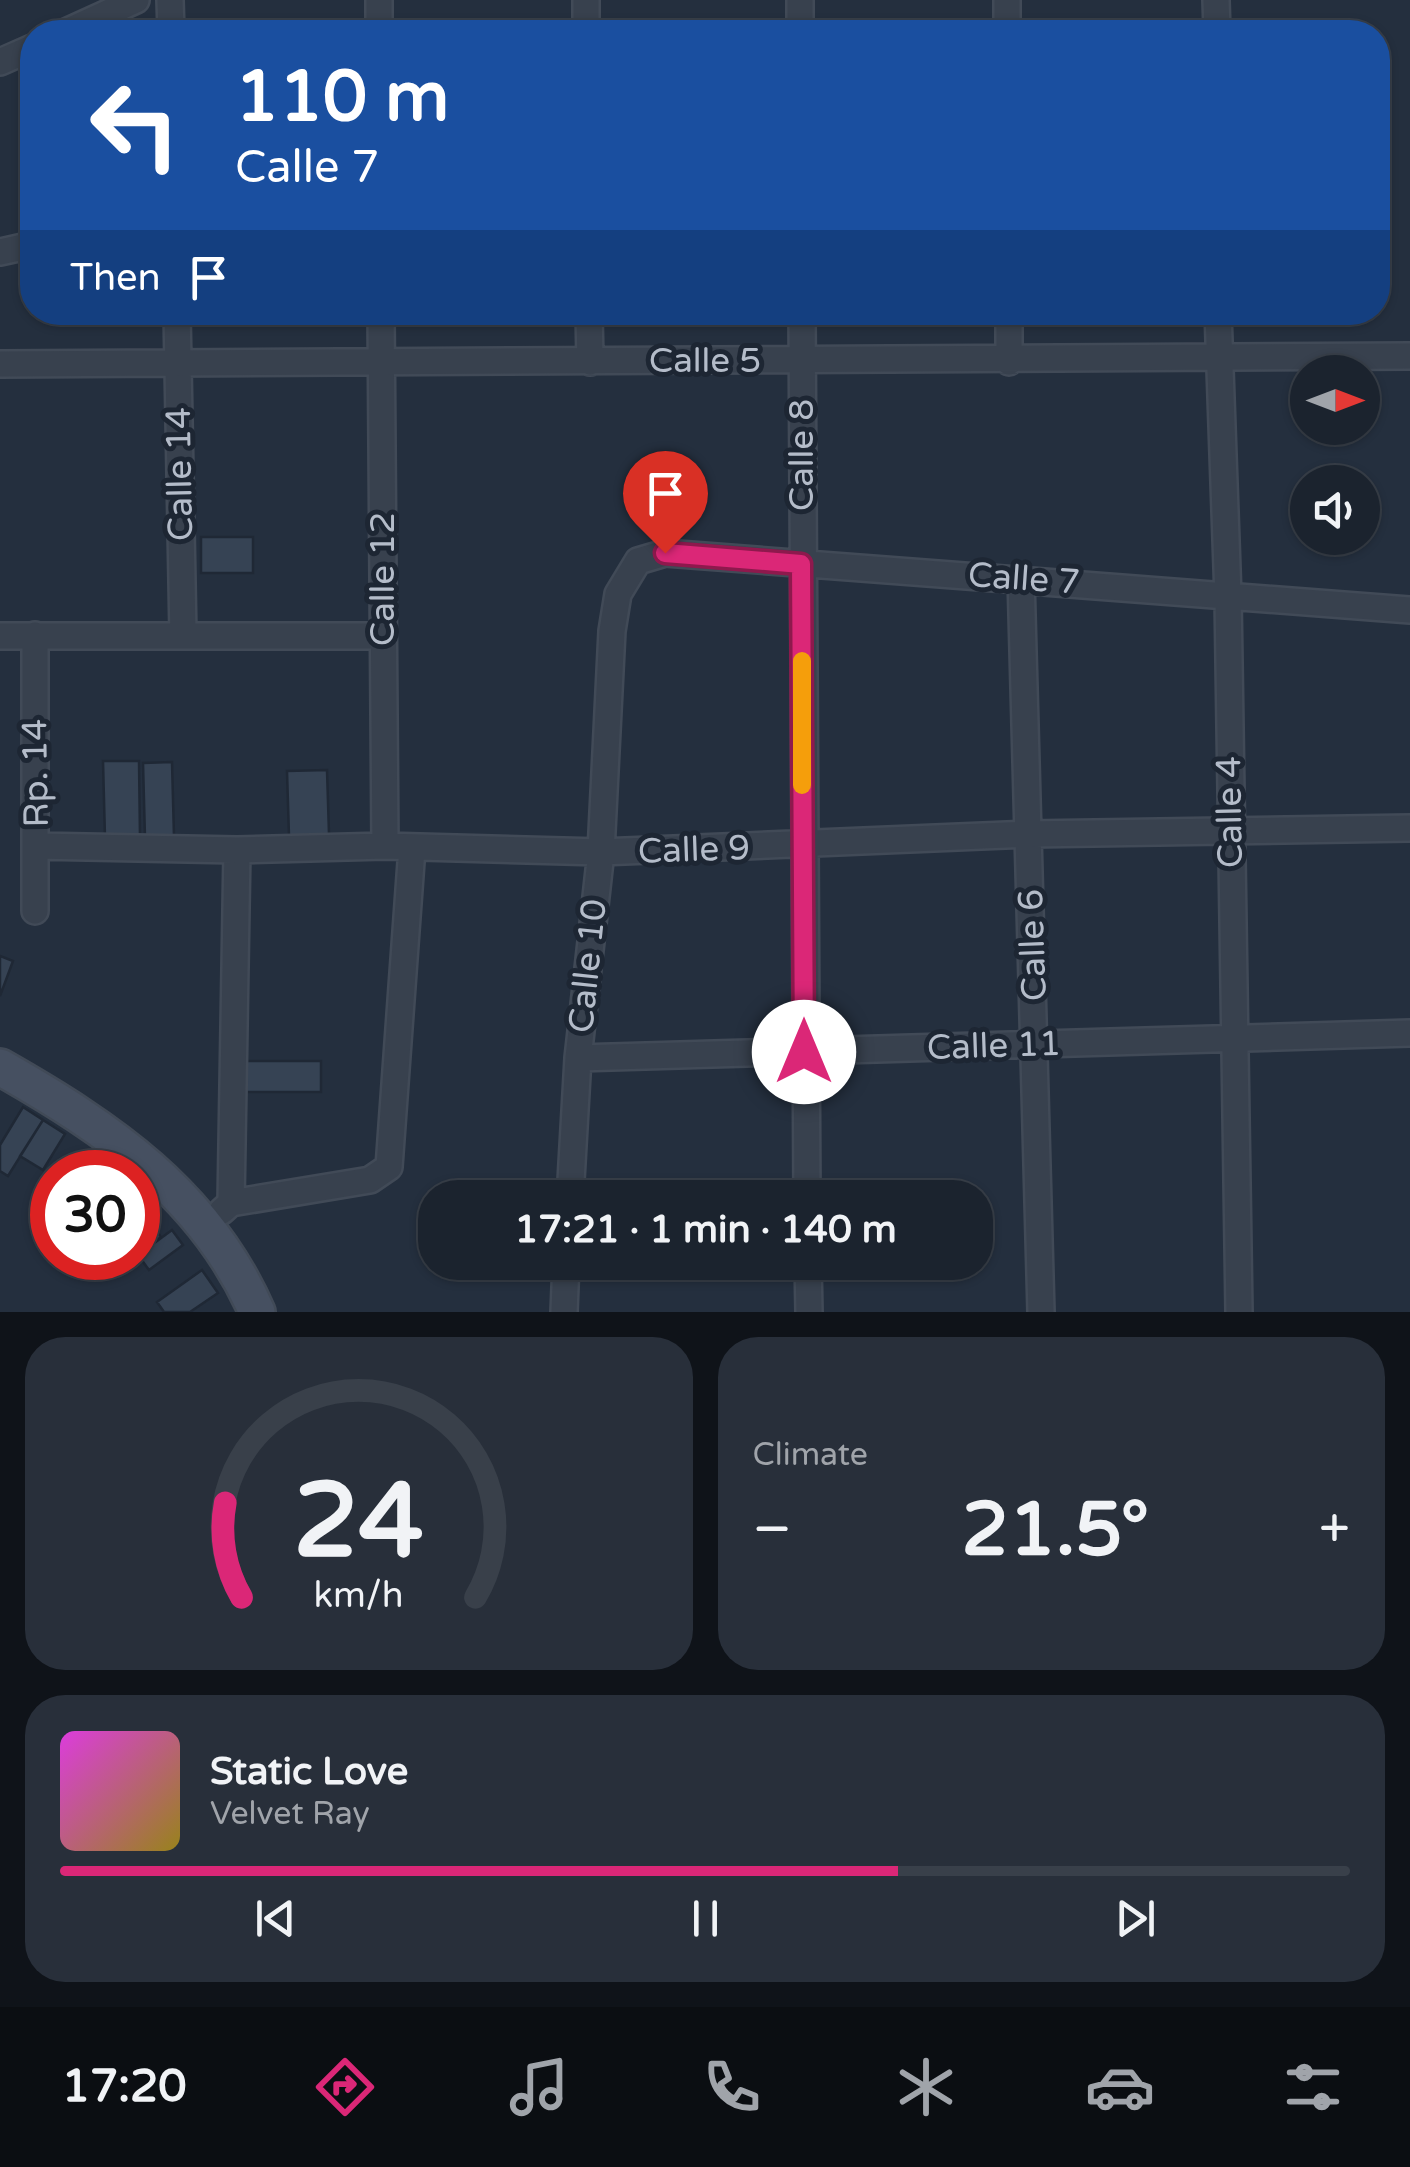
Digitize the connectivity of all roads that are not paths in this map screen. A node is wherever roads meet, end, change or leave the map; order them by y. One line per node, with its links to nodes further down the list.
1 (136, 0): 2 (street)
2 (92, 20)
3 (177, 325): 15 (street, Calle 14)
4 (381, 325): 12 (street, Calle 12)
5 (590, 325): 13 (street)
6 (802, 325): 10 (street, Calle 8)
7 (1009, 325): 14 (street)
8 (1218, 325): 11 (street, Calle 4)
9 (1410, 356): 11 (street, Calle 5)
10 (803, 361): 13 (street, Calle 5); 14 (street, Calle 5); 18 (street, Calle 8)
11 (1218, 361): 14 (street, Calle 5); 20 (street, Calle 4)
12 (382, 362): 13 (street, Calle 5); 15 (street, Calle 5); 25 (street, Calle 12)
13 (590, 362)
14 (1009, 362)
15 (178, 363): 16 (street, Calle 5); 24 (street, Calle 14)
16 (0, 364)
17 (638, 561): 18 (street, Calle 7); 34 (street, Calle 10)
18 (801, 564): 19 (street, Calle 7); 31 (street, Calle 8)
19 (1021, 578): 20 (street, Calle 7); 28 (street, Calle 6)
20 (1228, 597): 21 (street, Calle 7); 27 (street, Calle 4)
21 (1410, 610)
22 (35, 635): 23 (street); 24 (street); 29 (street, Rp. 14)
23 (0, 636)
24 (183, 636): 25 (street)
25 (383, 636): 30 (street, Calle 12)
26 (1410, 828): 27 (street, Calle 9)
27 (1229, 830): 28 (street, Calle 9); 37 (street, Calle 4)
28 (1030, 834): 31 (street, Calle 9); 38 (street, Calle 6)
29 (37, 846): 33 (street, Calle 9); 35 (street, Rp. 14)
30 (385, 846): 32 (street, Calle 9); 33 (street, Calle 9)
31 (803, 846): 34 (street, Calle 9); 39 (street, Calle 8)
32 (412, 848): 34 (street, Calle 9); 44 (street)
33 (238, 850): 44 (street)
34 (600, 852): 40 (street, Calle 10)
35 (35, 911)
36 (1410, 1034): 37 (street, Calle 11)
37 (1234, 1038): 38 (street, Calle 11); 51 (street, Calle 4)
38 (1036, 1045): 39 (street, Calle 11); 50 (street, Calle 6)
39 (804, 1052): 40 (street, Calle 11); 43 (street, Calle 8)
40 (578, 1058): 42 (street, Calle 10)
41 (0, 1067): 44 (street)
42 (571, 1180)
43 (807, 1180)
44 (220, 1214): 47 (street)
45 (565, 1280): 48 (street)
46 (808, 1280): 49 (street)
47 (258, 1312)
48 (564, 1312)
49 (809, 1312)
50 (1041, 1312)
51 (1240, 1312)

